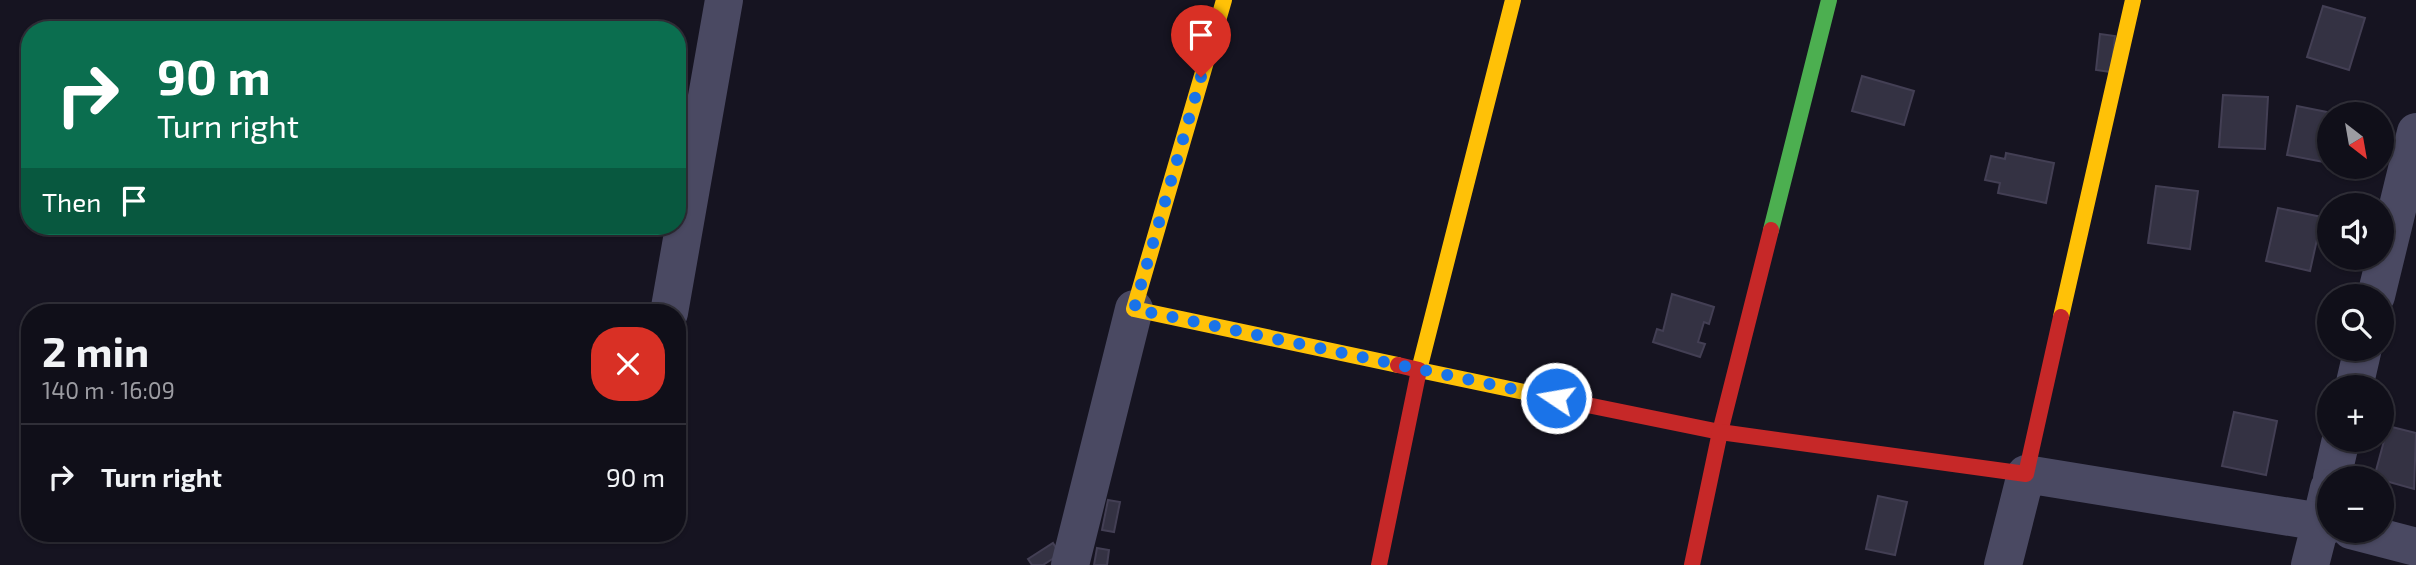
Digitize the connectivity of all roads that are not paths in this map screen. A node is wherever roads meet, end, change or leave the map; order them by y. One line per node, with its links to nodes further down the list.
1 (724, 0): 7 (street)
2 (1224, 0): 11 (street)
3 (1513, 0): 12 (street)
4 (1829, 0): 13 (street)
5 (2133, 0): 14 (street)
6 (2416, 132): 9 (street)
7 (686, 216)
8 (683, 235): 10 (street)
9 (2379, 284)
10 (671, 304)
11 (1134, 309): 12 (street); 19 (street)
12 (1419, 370): 13 (street); 20 (street)
13 (1720, 432): 14 (street); 21 (street)
14 (2025, 474): 15 (street); 22 (street)
15 (2317, 514)
16 (2394, 539): 18 (street)
17 (2320, 543): 23 (street)
18 (2416, 547)
19 (1070, 565)
20 (1379, 565)
21 (1692, 565)
22 (2003, 565)
23 (2310, 565)

